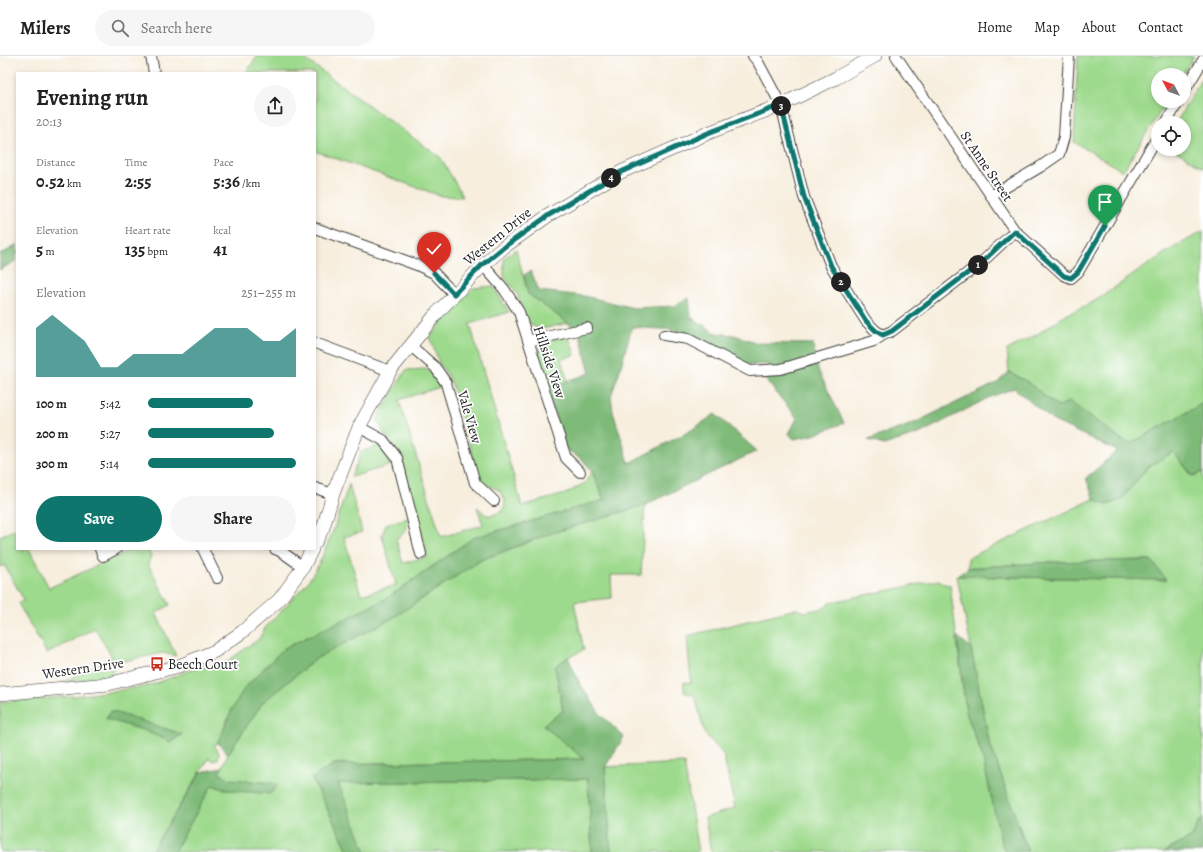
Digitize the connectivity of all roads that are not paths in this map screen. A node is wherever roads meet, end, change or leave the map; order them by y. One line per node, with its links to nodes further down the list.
1 (151, 56): 7 (street)
2 (753, 56): 9 (street)
3 (875, 56): 9 (street, Western Drive)
4 (896, 56): 11 (street, St Anne Street)
5 (1069, 56): 11 (street)
6 (1203, 60): 8 (street)
7 (154, 72)
8 (1191, 80)
9 (781, 105): 14 (street, Western Drive); 18 (street)
10 (1151, 148): 13 (street, St Anne Street)
11 (991, 196): 13 (street, St Anne Street)
12 (316, 228): 15 (street)
13 (1015, 231): 18 (street)
14 (482, 265): 15 (street, Western Drive); 19 (street, Hillside View)
15 (454, 294): 21 (street, Western Drive)
16 (587, 328): 19 (street)
17 (664, 335): 18 (street)
18 (883, 335)
19 (528, 341): 24 (street, Hillside View)
20 (316, 343): 22 (street)
21 (411, 346): 22 (street, Western Drive); 27 (street, Vale View)
22 (390, 371): 23 (street, Western Drive)
23 (359, 427): 26 (street, Western Drive); 34 (street)
24 (580, 472)
25 (316, 488): 26 (street)
26 (333, 494): 28 (street, Western Drive)
27 (494, 501)
28 (316, 541)
29 (100, 550): 30 (street)
30 (114, 550)
31 (203, 550): 36 (street)
32 (277, 550): 35 (street)
33 (312, 550): 35 (street, Western Drive)
34 (421, 554)
35 (303, 567): 37 (street, Western Drive)
36 (217, 578)
37 (0, 694)

